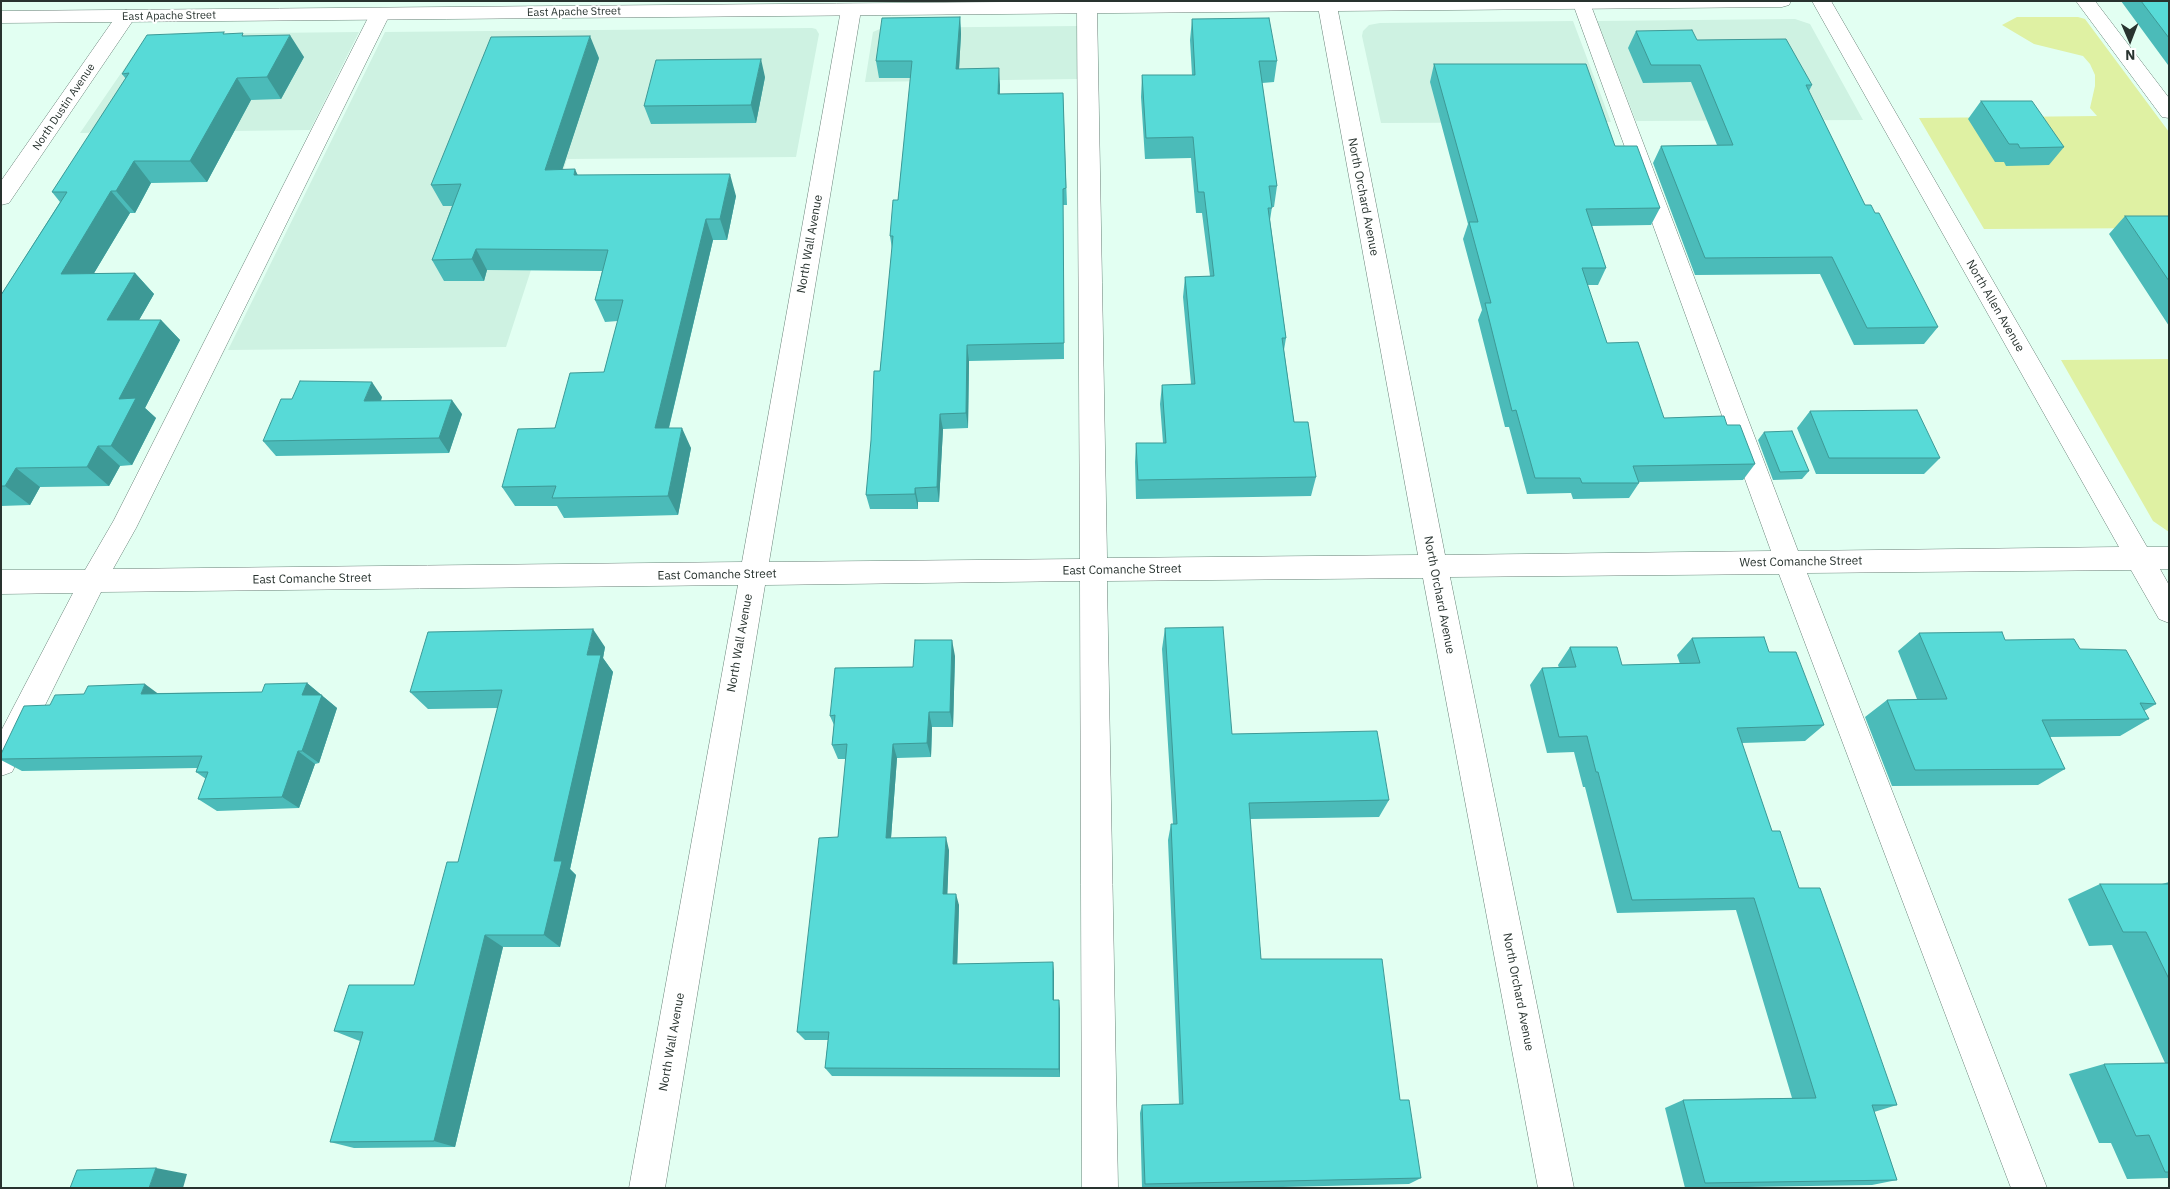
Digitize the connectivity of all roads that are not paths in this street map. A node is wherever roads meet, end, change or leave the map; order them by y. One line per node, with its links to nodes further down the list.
1 (1782, 1): 4 (street, East Apache Street)
2 (1821, 1): 16 (street, North Allen Avenue)
3 (2085, 1): 13 (street)
4 (1580, 3): 5 (street, East Apache Street); 17 (street)
5 (1326, 4): 8 (street, East Apache Street); 18 (street, North Orchard Avenue)
6 (943, 5): 8 (street, East Apache Street); 9 (street, East Apache Street)
7 (574, 7): 9 (street, East Apache Street); 10 (street, East Apache Street)
8 (1087, 8): 19 (street)
9 (851, 10): 20 (street, North Wall Avenue)
10 (380, 14): 11 (street, East Apache Street); 21 (street)
11 (126, 16): 12 (street, East Apache Street); 14 (street, North Dustin Avenue)
12 (1, 17)
13 (2169, 112)
14 (1, 198)
15 (2169, 558): 16 (street, West Comanche Street)
16 (2139, 559): 17 (street, West Comanche Street); 23 (street, North Allen Avenue)
17 (1789, 562): 18 (street, West Comanche Street); 28 (street)
18 (1434, 566): 19 (street, East Comanche Street); 27 (street, North Orchard Avenue)
19 (1094, 571): 20 (street, East Comanche Street); 26 (street)
20 (752, 575): 21 (street, East Comanche Street); 25 (street, North Wall Avenue)
21 (93, 581): 22 (street, East Comanche Street); 24 (street)
22 (1, 582)
23 (2169, 611)
24 (1, 762)
25 (647, 1188)
26 (1100, 1188)
27 (1556, 1188)
28 (2029, 1188)

